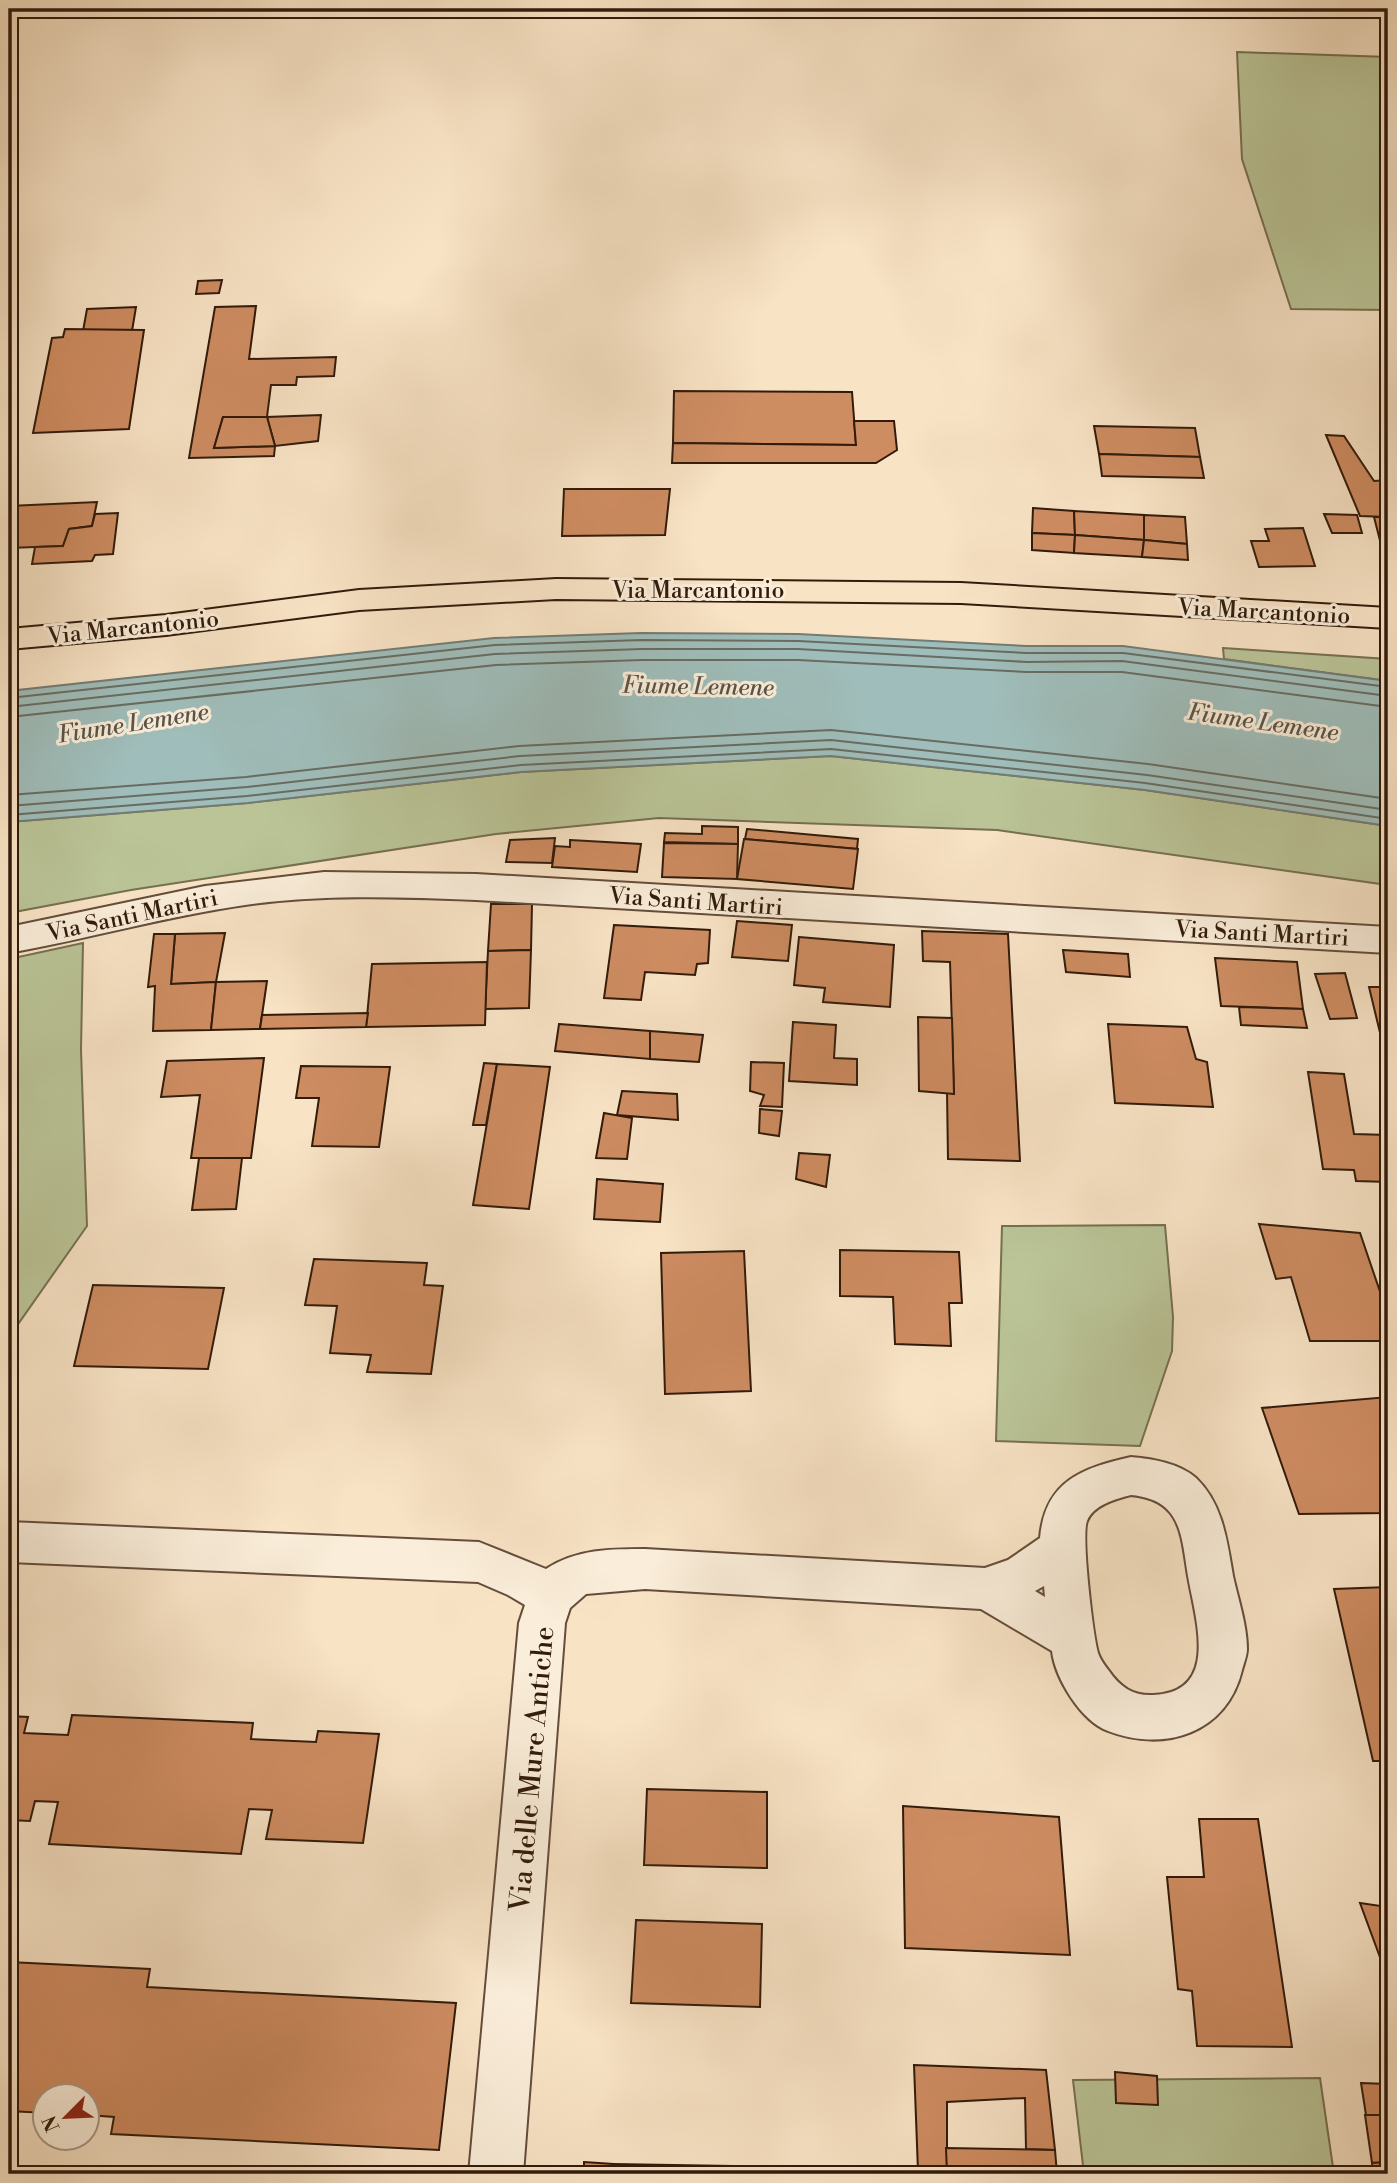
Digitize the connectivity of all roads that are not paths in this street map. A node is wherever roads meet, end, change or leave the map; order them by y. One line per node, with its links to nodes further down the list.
1 (1388, 618): 2 (main road, Via Marcantonio)
2 (9, 639)
3 (9, 940): 4 (street, Via Santi Martiri)
4 (1388, 940)
5 (9, 1542): 8 (street)
6 (1062, 1548): 7 (street, Via delle Mure Antiche); 9 (street); 9 (street)
7 (985, 1589): 8 (street, Via delle Mure Antiche); 9 (street, Via delle Mure Antiche)
8 (551, 1597): 10 (street, Via delle Mure Antiche)
9 (1072, 1638)
10 (496, 2174)

